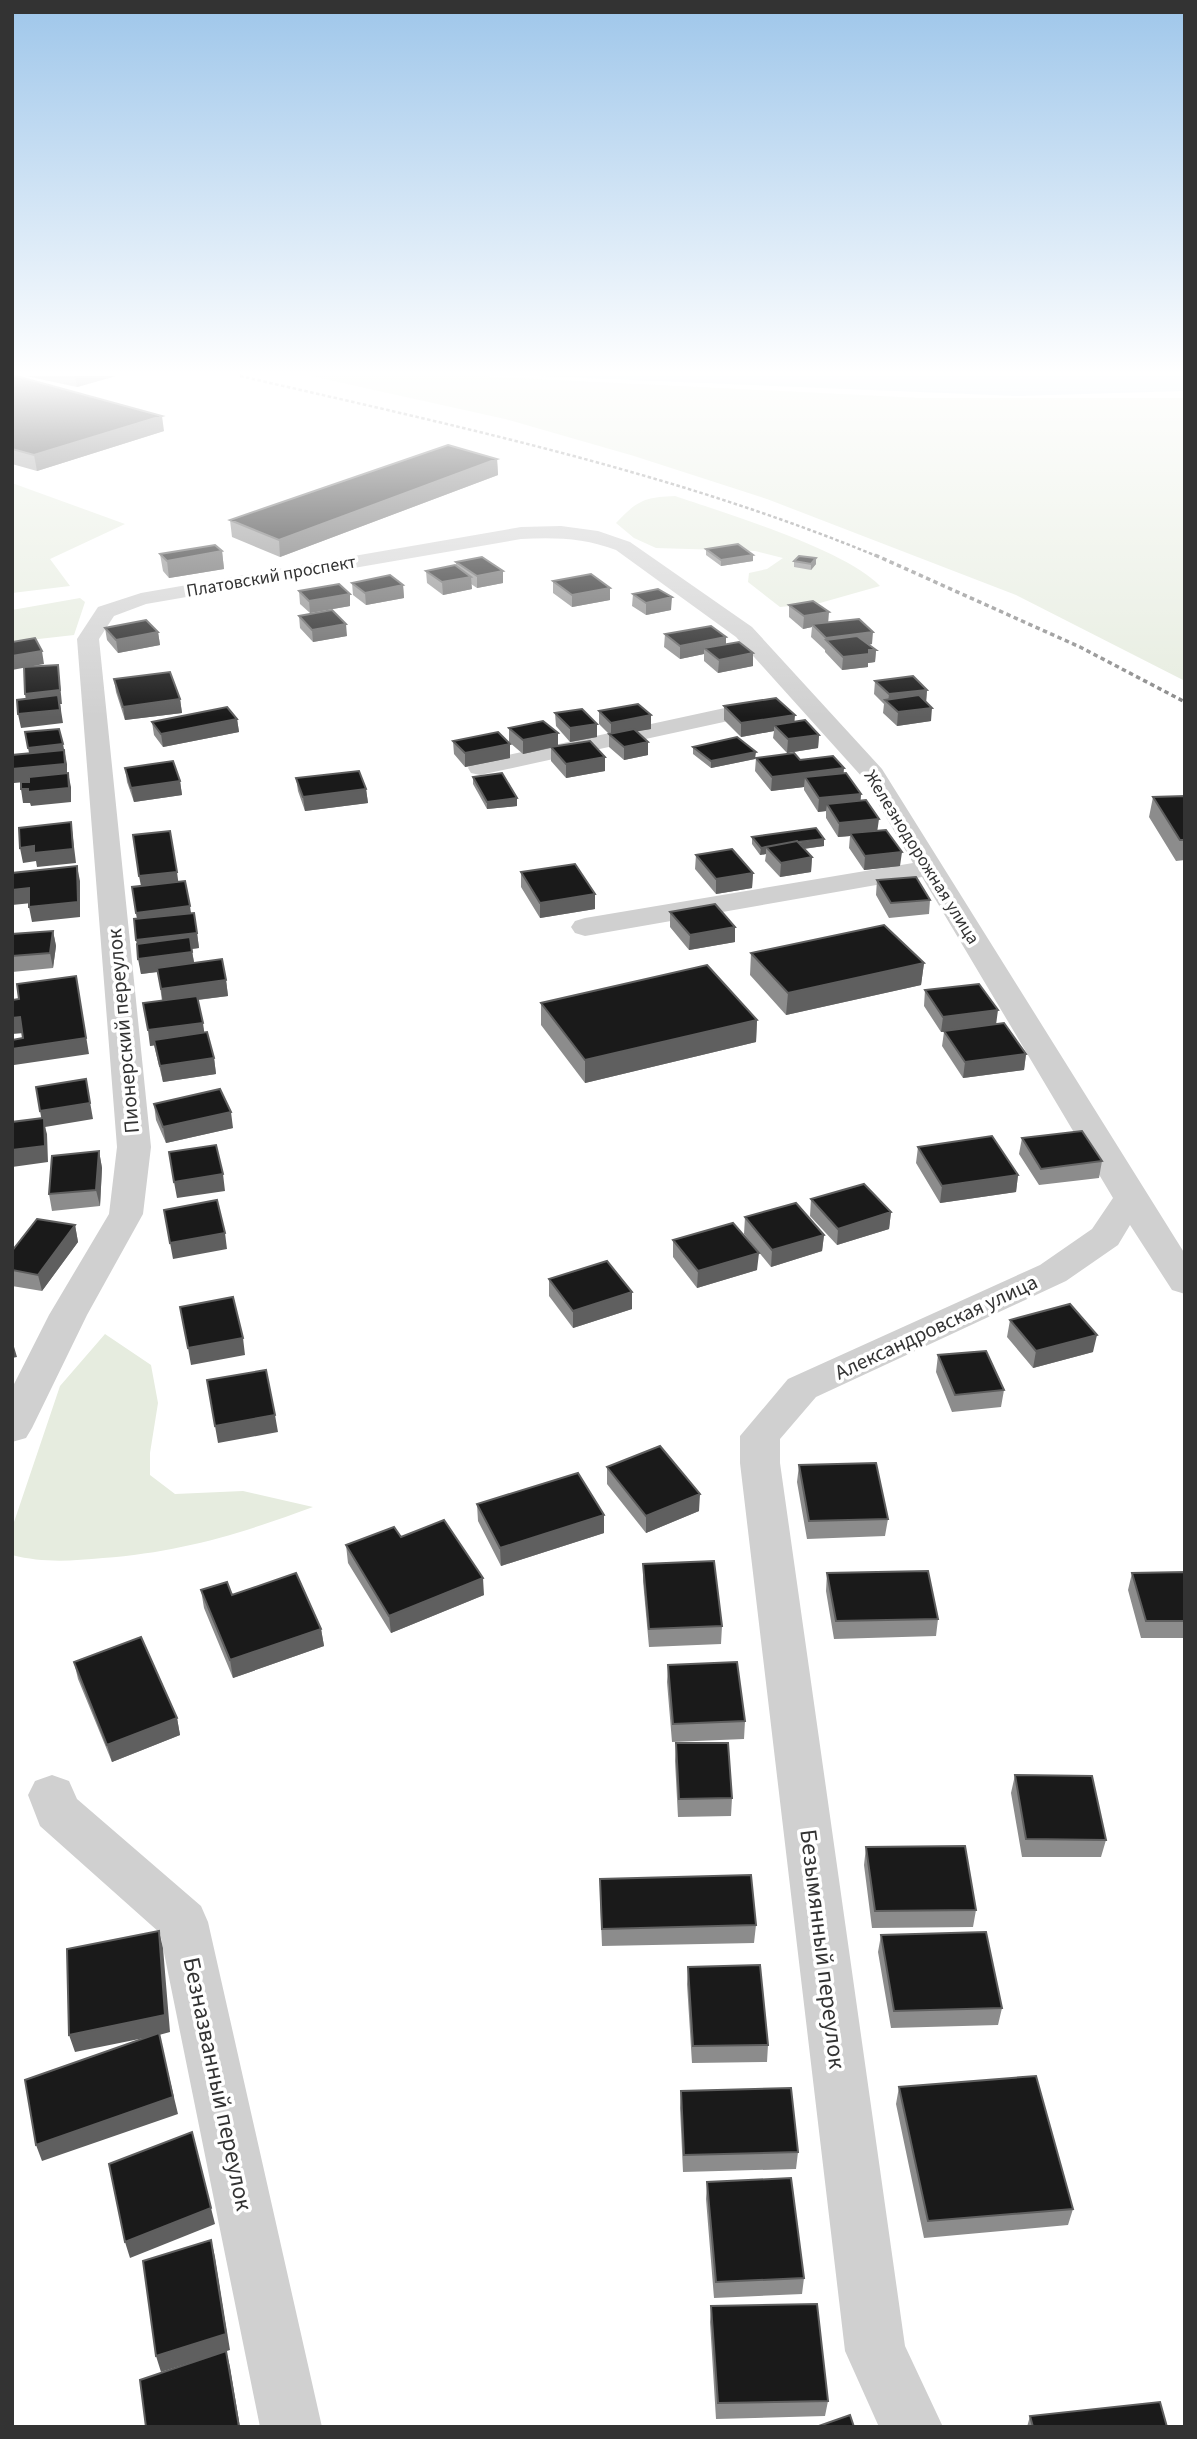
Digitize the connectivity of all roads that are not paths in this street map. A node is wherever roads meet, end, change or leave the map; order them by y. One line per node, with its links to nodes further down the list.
1 (521, 533): 2 (street, Платовский проспект); 3 (street, Железнодорожная улица)
2 (106, 612): 9 (street, Пионерский переулок)
3 (804, 698): 4 (street); 5 (street, Железнодорожная улица)
4 (481, 768)
5 (930, 868): 6 (street); 7 (street, Железнодорожная улица)
6 (585, 927)
7 (1130, 1198): 8 (street, Железнодорожная улица); 10 (street, Александровская улица)
8 (1185, 1282)
9 (12, 1428)
10 (760, 1463): 13 (street, Безымянный переулок)
11 (52, 1795): 12 (street, Безназванный переулок)
12 (291, 2427)
13 (912, 2427)

